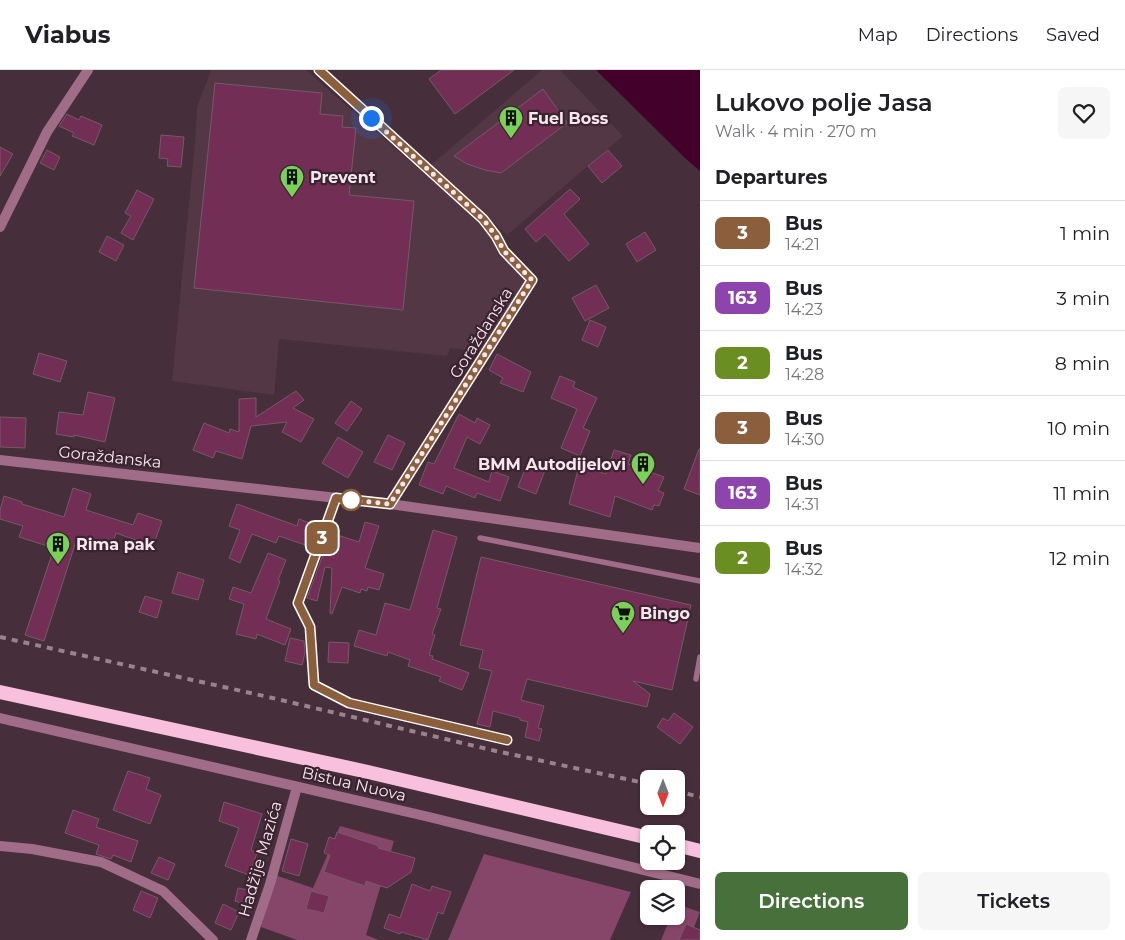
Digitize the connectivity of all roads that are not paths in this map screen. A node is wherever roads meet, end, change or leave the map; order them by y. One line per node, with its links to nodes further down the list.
1 (88, 70): 3 (street)
2 (319, 70): 6 (street, Goraždanska)
3 (0, 227)
4 (0, 460): 5 (street, Goraždanska)
5 (336, 498): 6 (street, Goraždanska); 14 (street)
6 (390, 504): 8 (street, Goraždanska)
7 (480, 538): 9 (lane)
8 (700, 548)
9 (700, 581)
10 (700, 657): 11 (lane)
11 (696, 679)
12 (0, 692): 16 (highway)
13 (0, 718): 15 (street, Bistua Nuova)
14 (507, 740)
15 (297, 787): 20 (street, Bistua Nuova); 22 (street, Hadžije Mazića)
16 (640, 836)
17 (0, 846): 21 (street)
18 (685, 847): 19 (highway)
19 (700, 850)
20 (700, 884)
21 (213, 940)
22 (251, 940)

